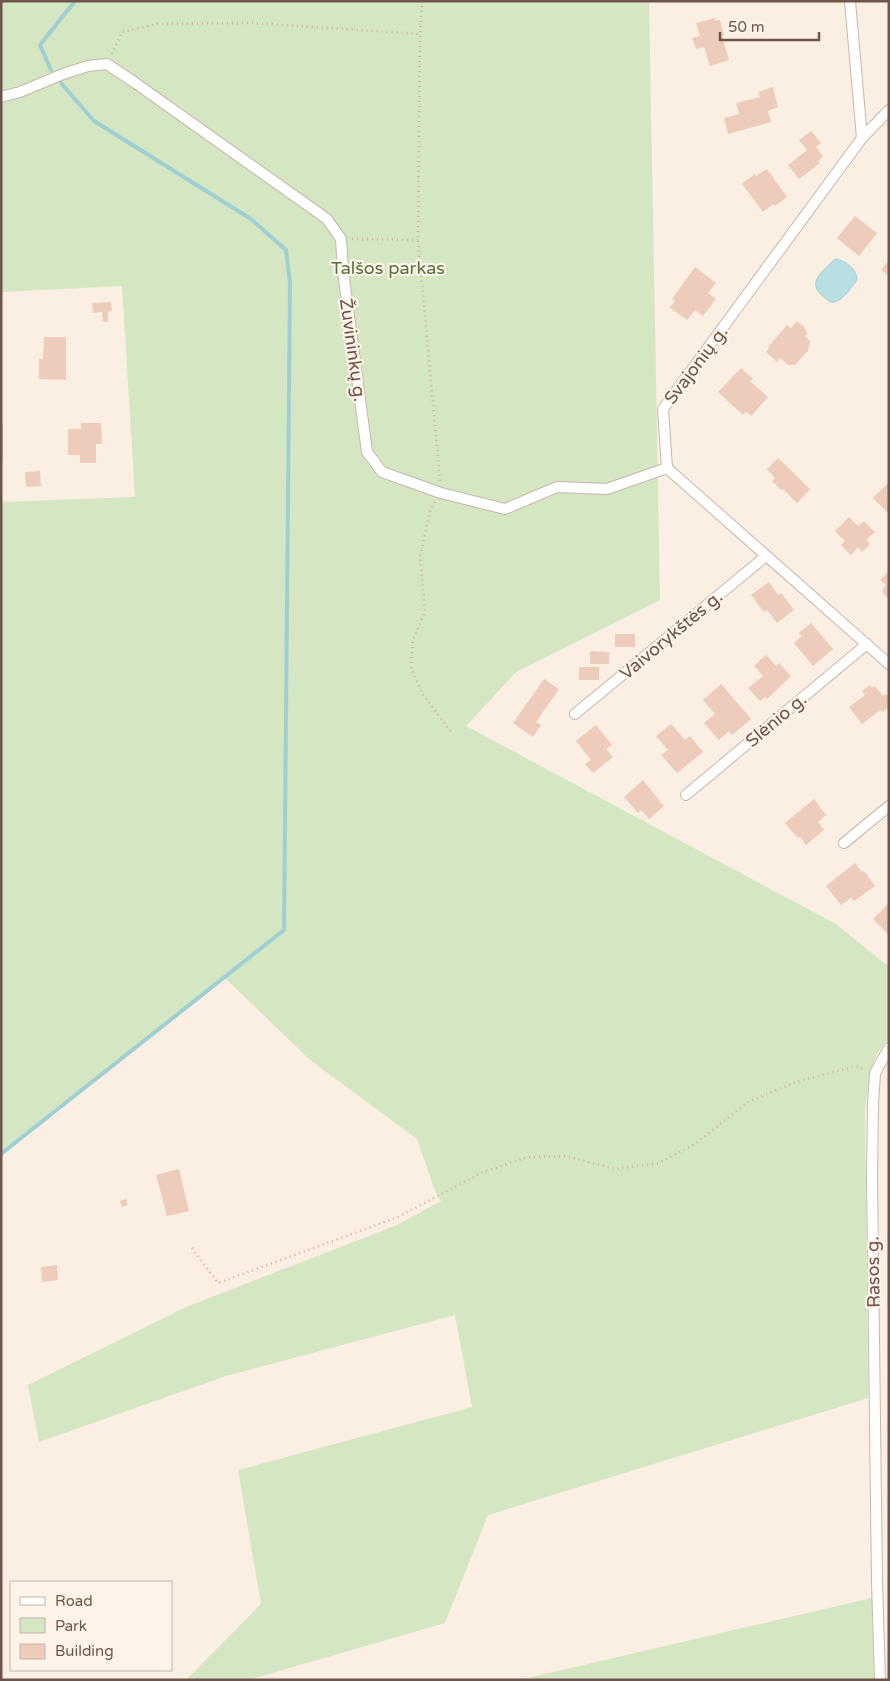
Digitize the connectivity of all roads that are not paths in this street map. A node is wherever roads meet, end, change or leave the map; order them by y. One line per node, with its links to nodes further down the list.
1 (850, 1): 4 (street)
2 (1, 97): 5 (street, Žuvininkų g.)
3 (889, 110): 4 (street, Svajonių g.)
4 (862, 138): 5 (street, Svajonių g.)
5 (667, 468): 6 (street)
6 (766, 556): 7 (street); 9 (street, Vaivorykštės g.)
7 (867, 644): 8 (street); 10 (street, Slėnio g.)
8 (889, 664)
9 (575, 714)
10 (686, 795)
11 (889, 806): 12 (street)
12 (844, 843)
13 (889, 1048): 14 (street, Rasos g.)
14 (880, 1680)

